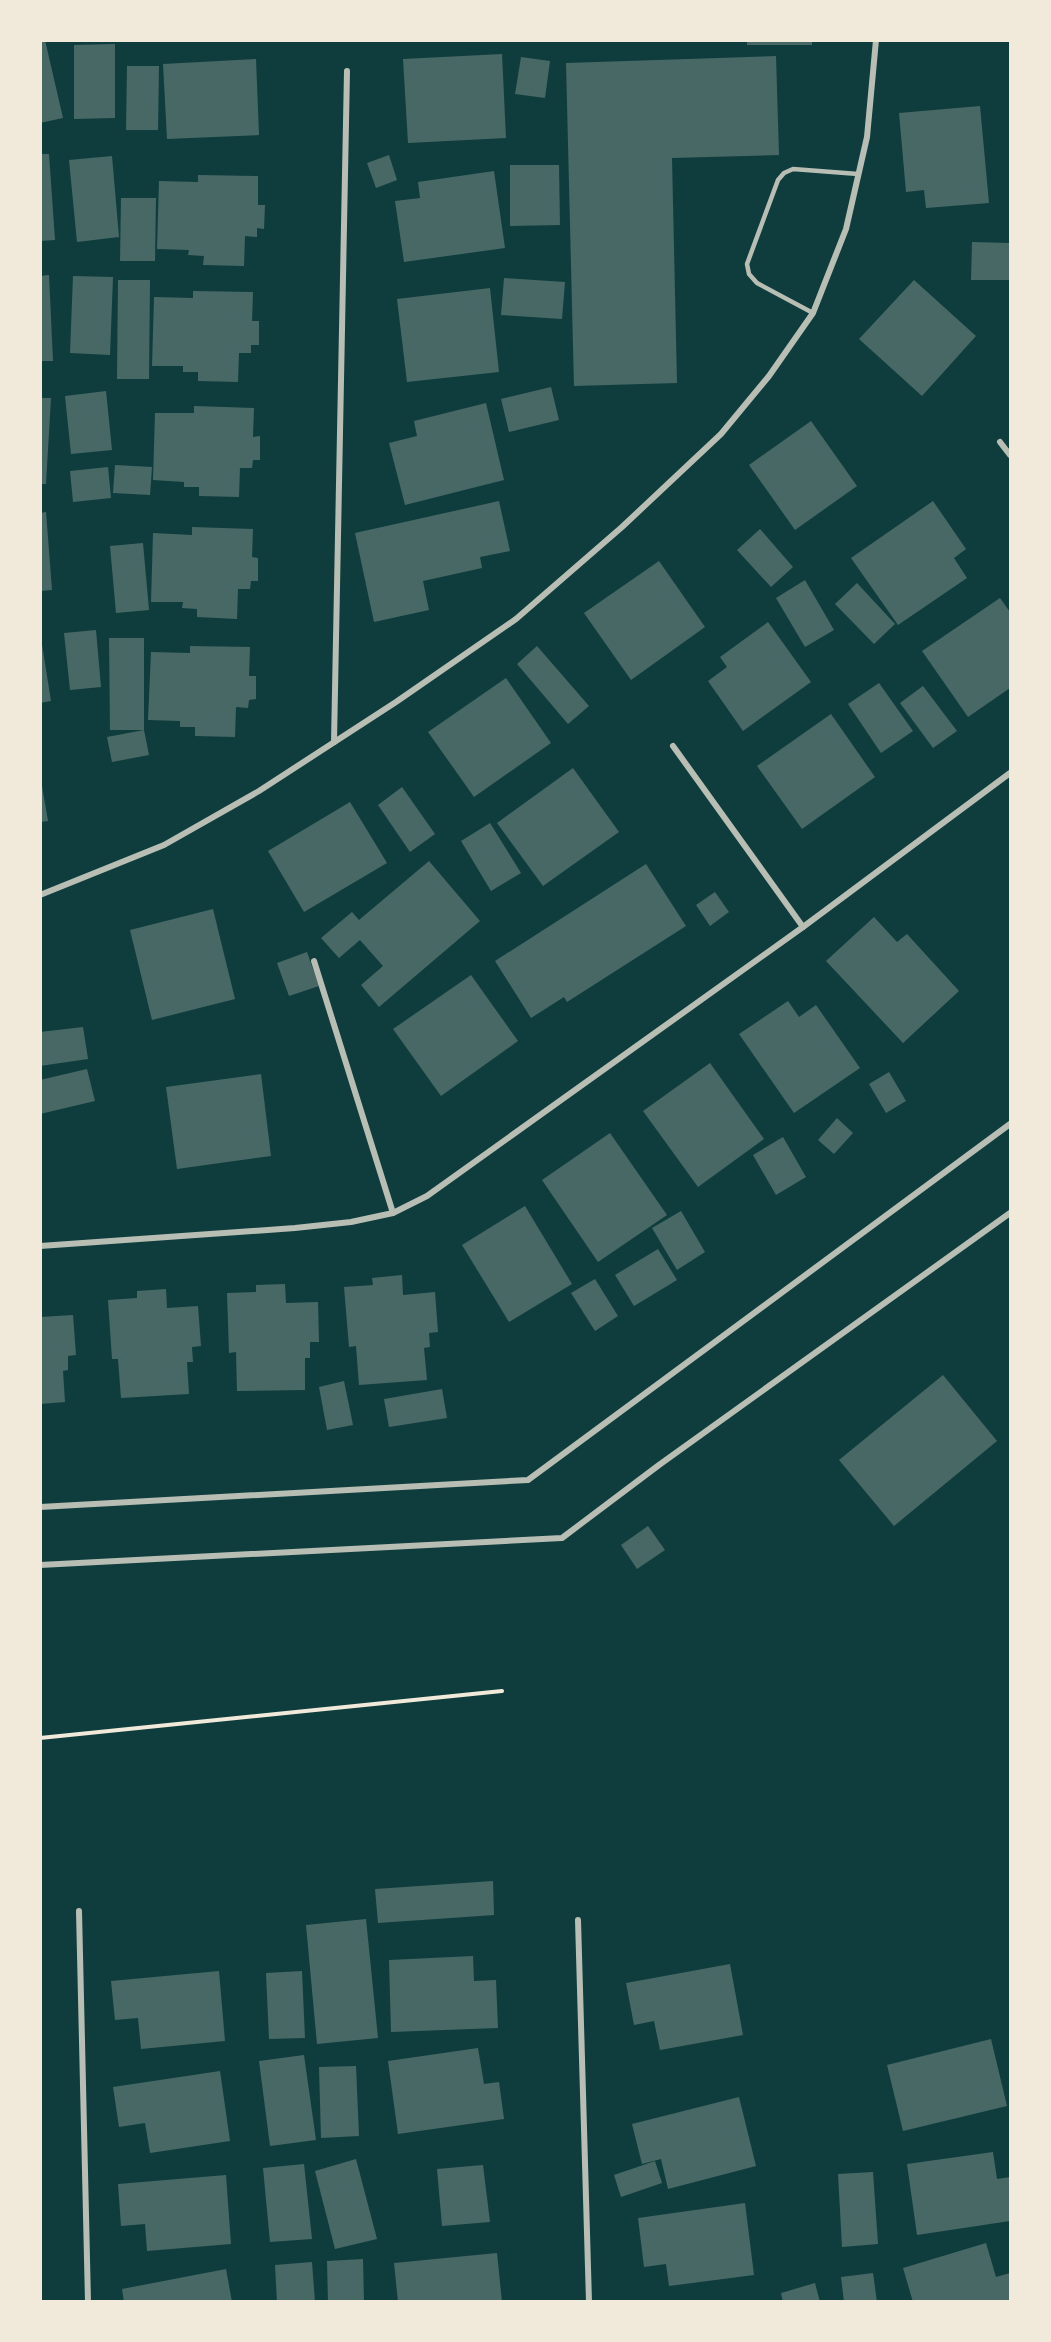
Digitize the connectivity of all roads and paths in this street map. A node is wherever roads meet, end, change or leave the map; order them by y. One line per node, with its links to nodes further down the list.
1 (876, 40): 3 (street)
2 (347, 71): 7 (street)
3 (858, 174): 4 (street); 4 (lane)
4 (813, 313): 7 (street)
5 (1000, 442): 6 (street)
6 (1011, 455)
7 (334, 742): 10 (street)
8 (673, 746): 11 (street)
9 (1011, 773): 11 (street)
10 (40, 895)
11 (803, 927): 14 (street)
12 (314, 962): 14 (street)
13 (1011, 1124): 17 (street)
14 (393, 1213): 16 (street)
15 (1011, 1213): 18 (street)
16 (40, 1246)
17 (40, 1507)
18 (40, 1565)
19 (502, 1691): 20 (path)
20 (40, 1738)
21 (79, 1911): 23 (street)
22 (578, 1920): 24 (street)
23 (88, 2301)
24 (589, 2301)

